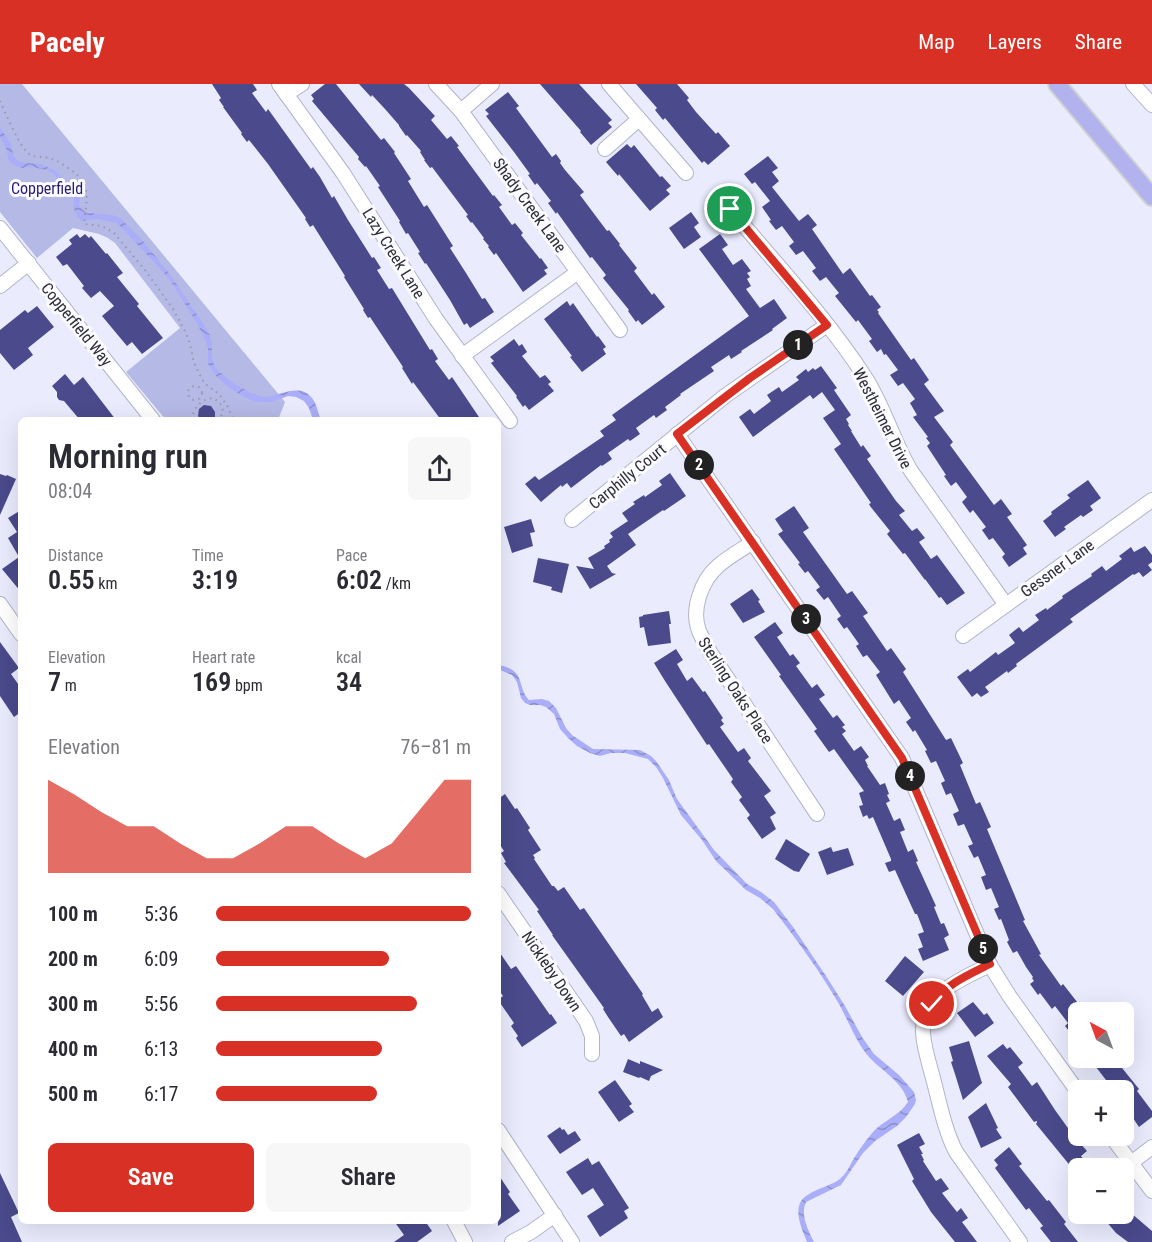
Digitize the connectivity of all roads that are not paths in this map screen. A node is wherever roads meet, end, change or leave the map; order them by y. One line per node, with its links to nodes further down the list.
1 (302, 84): 7 (street)
2 (436, 84): 9 (street, Shady Creek Lane)
3 (492, 84): 9 (street)
4 (609, 84): 10 (street)
5 (1057, 84): 13 (main road)
6 (1133, 84): 8 (street)
7 (282, 89): 21 (street, Lazy Creek Lane)
8 (1152, 105)
9 (461, 111): 17 (street, Shady Creek Lane)
10 (639, 118): 11 (street); 12 (street)
11 (605, 148)
12 (686, 173)
13 (1152, 197)
14 (730, 209): 19 (street, Westheimer Drive)
15 (0, 228): 16 (street, Copperfield Way)
16 (28, 263): 18 (street); 22 (street, Copperfield Way)
17 (578, 272): 20 (street, Shady Creek Lane); 21 (street)
18 (0, 286)
19 (827, 325): 24 (street, Carphilly Court); 29 (street, Westheimer Drive)
20 (620, 330)
21 (462, 356): 23 (street, Lazy Creek Lane)
22 (151, 417)
23 (510, 421)
24 (677, 434): 26 (street, Carphilly Court); 27 (street)
25 (1152, 500): 29 (street, Gessner Lane)
26 (572, 520)
27 (753, 542): 32 (street, Sterling Oaks Place); 34 (street)
28 (0, 604): 30 (street)
29 (1006, 605): 31 (street, Gessner Lane)
30 (18, 630)
31 (963, 636)
32 (817, 814)
33 (501, 897): 35 (street, Nickleby Down)
34 (990, 964): 36 (street); 47 (street)
35 (592, 1054)
36 (1069, 1080)
37 (501, 1134): 42 (street)
38 (1152, 1147): 39 (street)
39 (1134, 1161)
40 (1134, 1167): 41 (street)
41 (1152, 1191)
42 (555, 1215): 45 (street); 46 (street)
43 (456, 1224): 44 (street)
44 (465, 1242)
45 (512, 1242)
46 (572, 1242)
47 (1020, 1242)

